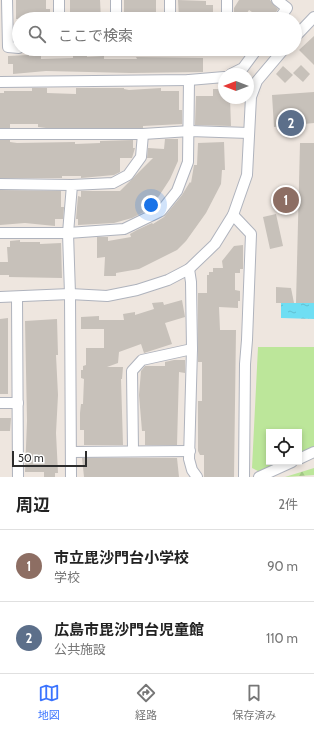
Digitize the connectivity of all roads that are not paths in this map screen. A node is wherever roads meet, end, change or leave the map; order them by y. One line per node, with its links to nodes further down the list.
1 (7, 0): 12 (street)
2 (59, 0): 7 (street)
3 (116, 0): 8 (street)
4 (170, 0): 9 (street)
5 (227, 0): 10 (street)
6 (277, 0): 11 (street)
7 (59, 12)
8 (116, 12)
9 (170, 12)
10 (227, 12)
11 (284, 12)
12 (3, 17): 15 (street)
13 (314, 17): 14 (street)
14 (302, 30)
15 (12, 47)
16 (252, 56): 18 (street)
17 (278, 56): 23 (street)
18 (243, 68)
19 (218, 78): 20 (street)
20 (189, 80): 21 (street); 22 (street)
21 (0, 82)
22 (190, 131): 23 (street); 25 (street); 30 (street)
23 (249, 133): 28 (street)
24 (0, 134): 25 (street)
25 (143, 134): 27 (street)
26 (0, 184): 27 (street)
27 (72, 185): 30 (street)
28 (233, 215): 31 (street); 47 (street)
29 (0, 233): 30 (street)
30 (68, 233): 32 (street)
31 (189, 269): 32 (street); 35 (street)
32 (70, 294): 34 (street); 40 (street)
33 (0, 297): 34 (street)
34 (17, 297): 37 (street)
35 (192, 349): 38 (street); 39 (street)
36 (0, 403): 37 (street)
37 (18, 403): 44 (street)
38 (134, 451): 39 (street); 40 (street)
39 (190, 451): 46 (street)
40 (71, 452): 45 (street)
41 (314, 452): 42 (street)
42 (302, 458)
43 (285, 465): 48 (street)
44 (18, 477)
45 (70, 477)
46 (197, 477)
47 (244, 477)
48 (259, 477)

